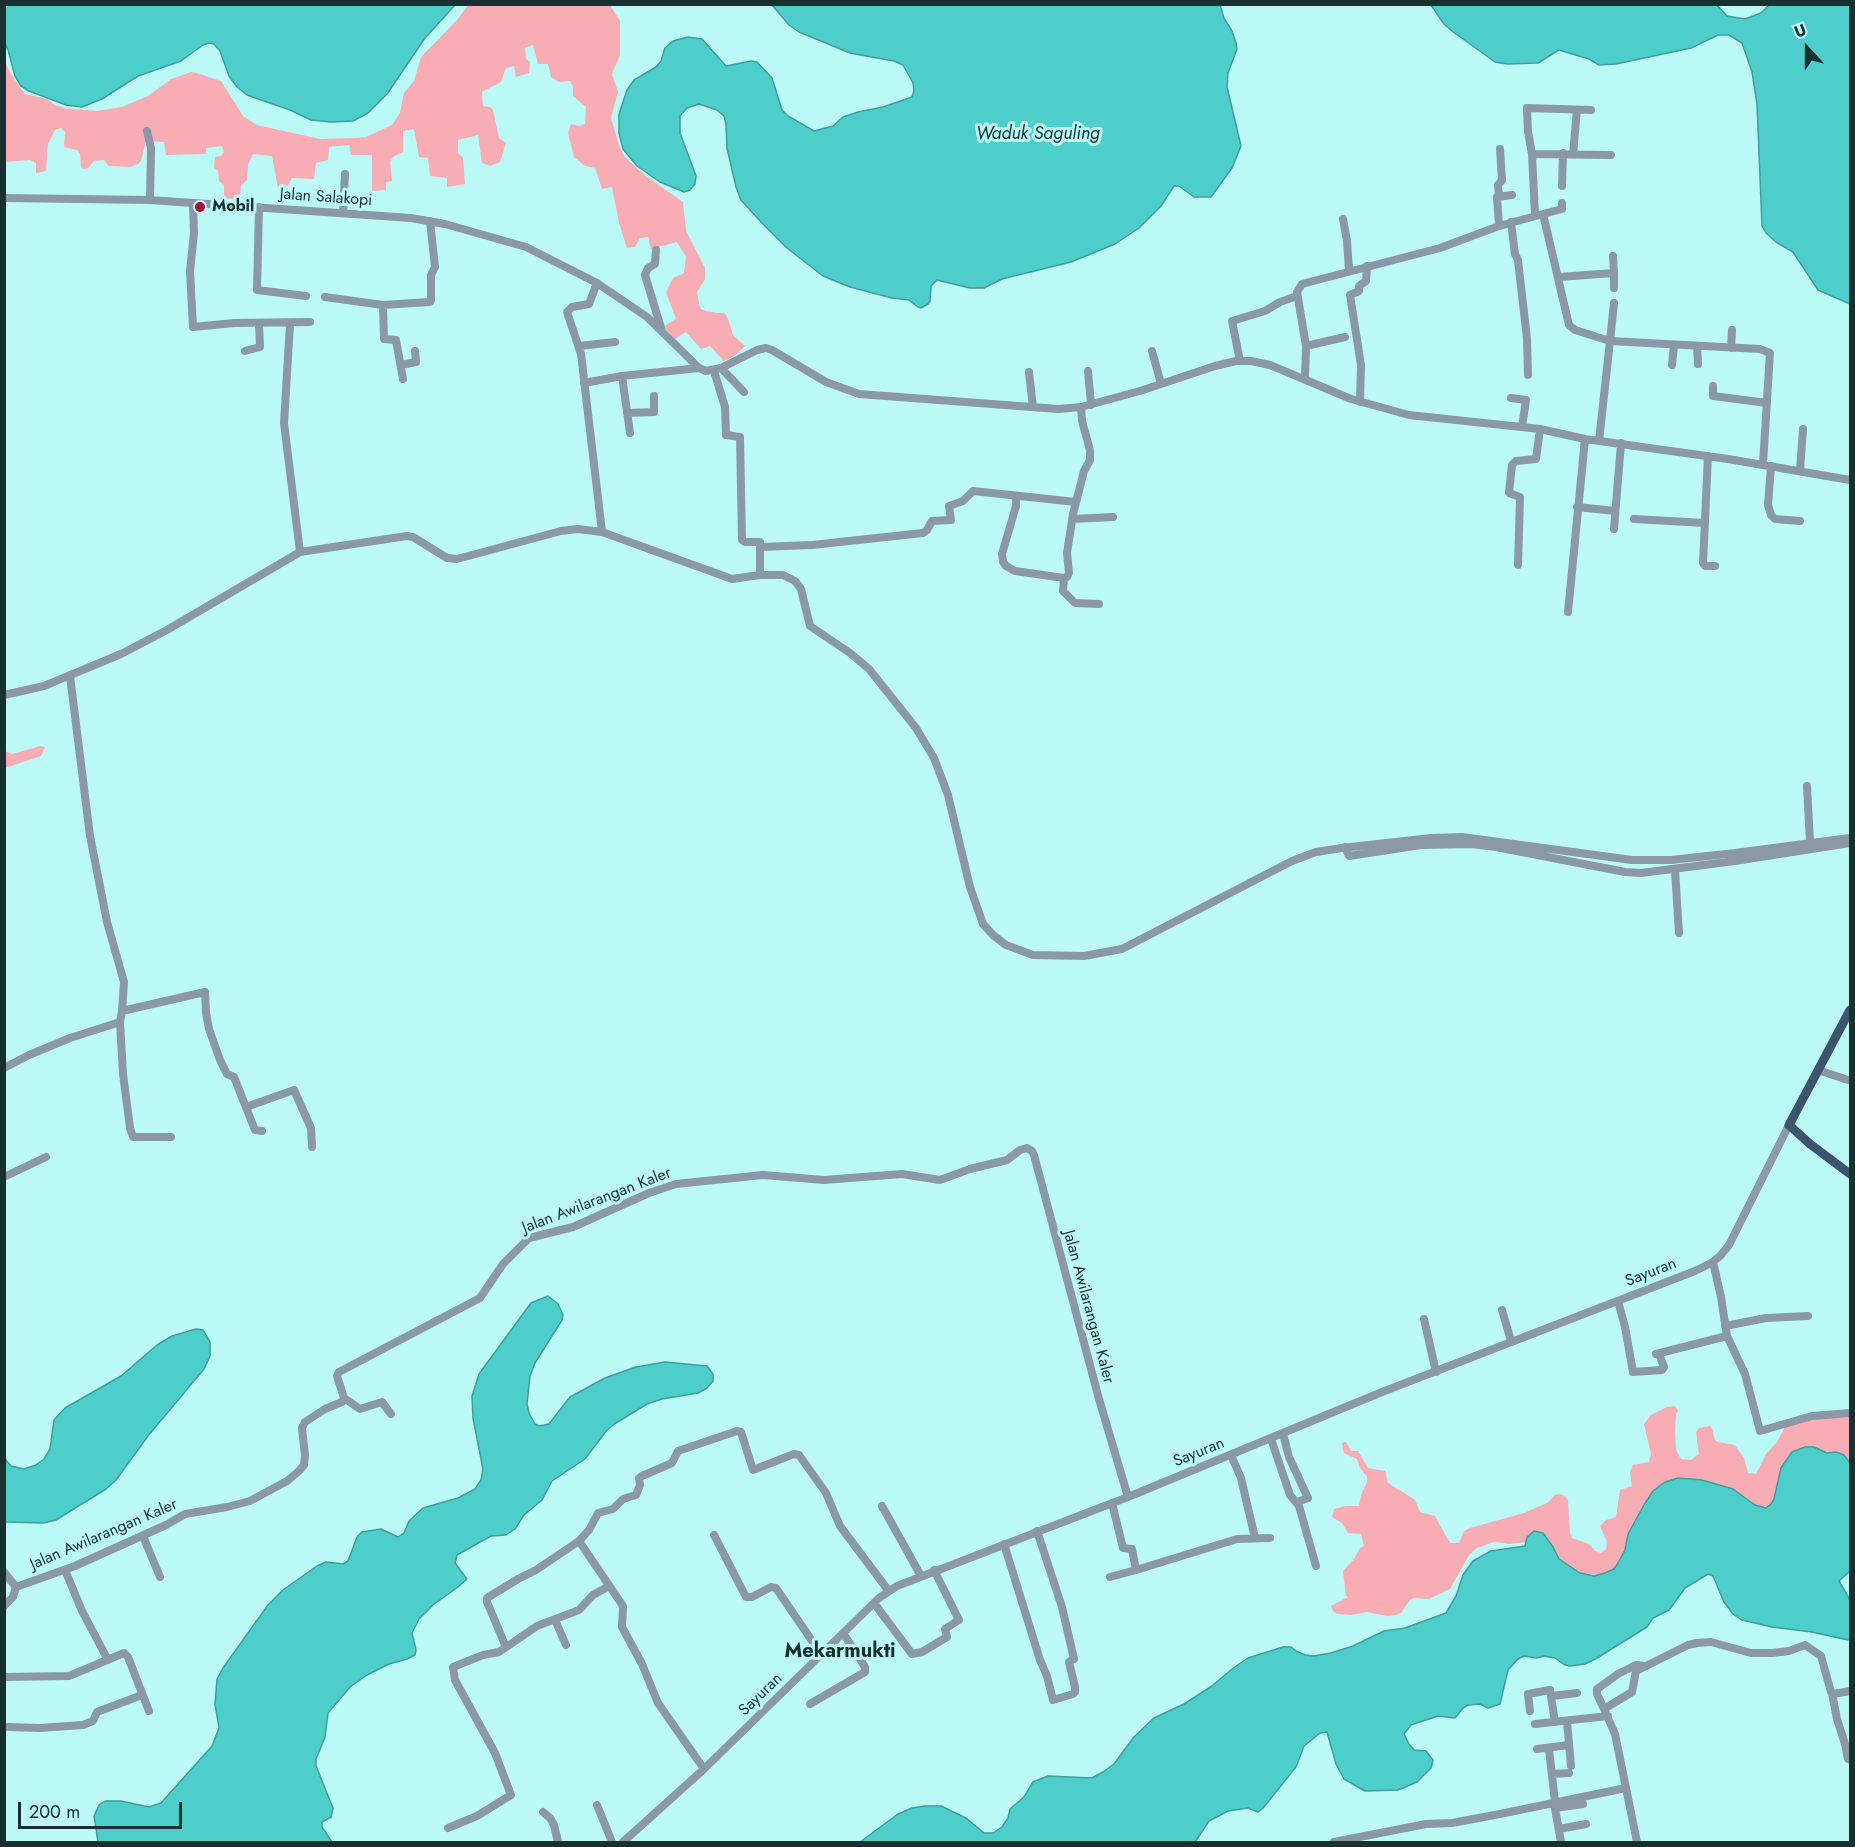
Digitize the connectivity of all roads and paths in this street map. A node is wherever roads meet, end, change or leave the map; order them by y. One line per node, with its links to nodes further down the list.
1 (1577, 110): 2 (street); 6 (street); 7 (street)
2 (1591, 110)
3 (147, 131): 14 (street)
4 (1500, 149): 12 (street)
5 (1563, 153): 6 (street); 7 (street); 10 (street)
6 (1532, 154): 19 (street)
7 (1573, 154): 8 (street)
8 (1611, 155)
9 (345, 174): 18 (street)
10 (1562, 186)
11 (1512, 195): 12 (street)
12 (1499, 196): 23 (street)
13 (4, 198): 14 (street, Jalan Salakopi)
14 (150, 200): 15 (street, Jalan Salakopi)
15 (193, 203): 17 (street, Jalan Salakopi); 38 (street)
16 (1562, 203): 19 (street)
17 (259, 207): 18 (street, Jalan Salakopi); 32 (street)
18 (343, 213): 21 (street, Jalan Salakopi)
19 (1539, 214): 22 (street); 29 (street)
20 (1343, 219): 27 (street)
21 (430, 221): 30 (street, Jalan Salakopi); 36 (street)
22 (1511, 222): 23 (street); 61 (street)
23 (1499, 226): 26 (street)
24 (656, 250): 40 (street)
25 (1613, 256): 28 (street)
26 (1367, 266): 27 (street); 71 (street)
27 (1349, 270): 33 (street)
28 (1614, 273): 29 (street); 31 (street)
29 (1559, 277): 43 (street)
30 (597, 283): 40 (street, Jalan Salakopi); 46 (street)
31 (1614, 288)
32 (306, 296)
33 (1298, 296): 47 (street); 53 (street)
34 (325, 297): 36 (street)
35 (1614, 303): 43 (street)
36 (383, 305): 55 (street)
37 (310, 322): 39 (street)
38 (259, 324): 39 (street); 50 (street)
39 (290, 324): 100 (street)
40 (661, 329): 57 (street, Jalan Salakopi)
41 (1731, 330): 49 (street)
42 (1345, 337): 47 (street)
43 (1610, 341): 45 (street); 82 (street)
44 (615, 342): 46 (street)
45 (1674, 345): 48 (street); 56 (street)
46 (579, 346): 65 (street)
47 (1306, 346): 64 (street)
48 (1697, 346): 49 (street); 54 (street)
49 (1731, 348): 72 (street)
50 (245, 351)
51 (415, 351): 55 (street)
52 (1152, 351): 66 (street)
53 (1240, 361): 64 (street); 66 (street)
54 (1698, 364)
55 (401, 365): 63 (street)
56 (1672, 365)
57 (699, 368): 58 (street); 62 (street)
58 (718, 369): 68 (street); 74 (street); 99 (street)
59 (1088, 371): 73 (street)
60 (1029, 372): 74 (street)
61 (1528, 375)
62 (622, 376): 65 (street); 76 (street)
63 (404, 379)
64 (1305, 379): 71 (street)
65 (584, 383): 98 (street)
66 (1161, 384): 73 (street)
67 (1713, 386): 72 (street)
68 (744, 392)
69 (654, 396): 76 (street)
70 (1511, 398): 77 (street)
71 (1360, 402): 77 (street)
72 (1767, 403): 85 (street)
73 (1091, 405): 75 (street)
74 (1033, 407): 75 (street)
75 (1081, 407): 89 (street)
76 (627, 413): 80 (street)
77 (1522, 427): 78 (street)
78 (1540, 429): 81 (street); 101 (street)
79 (1803, 429): 86 (street)
80 (630, 433)
81 (1585, 439): 82 (street); 90 (street)
82 (1599, 441): 83 (street)
83 (1621, 443): 84 (street); 91 (street)
84 (1708, 456): 85 (street); 96 (street)
85 (1767, 465): 86 (street); 95 (street)
86 (1800, 471): 87 (street)
87 (1851, 480)
88 (1016, 496): 89 (street); 99 (street); 104 (street)
89 (1076, 502): 93 (street)
90 (1577, 507): 91 (street); 106 (street)
91 (1615, 512): 97 (street)
92 (1113, 517): 93 (street)
93 (1072, 519): 104 (street)
94 (1634, 519): 96 (street)
95 (1800, 521)
96 (1705, 523): 102 (street)
97 (1614, 529)
98 (602, 532): 100 (street); 103 (street)
99 (761, 547): 103 (street)
100 (300, 552): 107 (street)
101 (1518, 565)
102 (1715, 566)
103 (760, 575): 114 (street)
104 (1064, 578): 105 (street)
105 (1099, 604)
106 (1568, 612)
107 (70, 676): 108 (street); 118 (street)
108 (4, 695)
109 (1807, 786): 111 (street)
110 (1851, 838): 111 (street)
111 (1810, 842): 113 (street)
112 (1851, 843): 113 (street)
113 (1788, 849): 115 (street)
114 (1347, 851): 115 (street); 116 (street)
115 (1735, 857): 116 (street)
116 (1675, 870): 117 (street)
117 (1679, 933)
118 (122, 1011): 120 (street); 124 (street)
119 (1849, 1015): 122 (main road)
120 (120, 1022): 121 (street); 127 (street)
121 (4, 1068)
122 (1818, 1070): 123 (street); 125 (main road)
123 (1848, 1080)
124 (246, 1107): 126 (street); 128 (street)
125 (1789, 1125): 130 (main road); 132 (street, Sayuran)
126 (262, 1131)
127 (171, 1137)
128 (312, 1147)
129 (46, 1156): 131 (street)
130 (1851, 1174)
131 (4, 1177)
132 (1713, 1262): 133 (street, Sayuran); 137 (street)
133 (1618, 1300): 138 (street); 139 (street, Sayuran)
134 (1502, 1310): 139 (street)
135 (1808, 1316): 137 (street)
136 (1424, 1319): 140 (street)
137 (1725, 1326): 138 (street)
138 (1728, 1336): 142 (street)
139 (1511, 1341): 140 (street, Sayuran)
140 (1436, 1372): 144 (street, Sayuran)
141 (344, 1398): 143 (street); 147 (street, Jalan Awilarangan Kaler); 153 (street, Jalan Awilarangan Kaler)
142 (1851, 1413)
143 (391, 1414)
144 (1283, 1434): 145 (street, Sayuran); 148 (street)
145 (1270, 1439): 146 (street, Sayuran); 148 (street)
146 (1231, 1455): 147 (street, Sayuran); 154 (street)
147 (1128, 1497): 149 (street, Sayuran)
148 (1298, 1502): 158 (street)
149 (1112, 1503): 151 (street, Sayuran); 161 (street)
150 (882, 1506): 163 (street)
151 (1037, 1531): 157 (street, Sayuran); 157 (street)
152 (714, 1535): 175 (street)
153 (143, 1536): 159 (street, Jalan Awilarangan Kaler); 164 (street)
154 (1255, 1538): 155 (street); 161 (street)
155 (1270, 1538)
156 (579, 1541): 166 (street); 168 (street); 174 (street)
157 (1004, 1544): 160 (street, Sayuran)
158 (1316, 1566)
159 (65, 1570): 167 (street, Jalan Awilarangan Kaler); 176 (street)
160 (934, 1570): 163 (street, Sayuran); 169 (street)
161 (1136, 1570): 165 (street)
162 (4, 1572): 167 (street, Jalan Awilarangan Kaler)
163 (921, 1576): 168 (street, Sayuran)
164 (160, 1577)
165 (1110, 1577)
166 (609, 1586): 171 (street); 196 (street)
167 (16, 1587): 170 (street)
168 (888, 1590): 169 (street, Sayuran)
169 (874, 1603): 172 (street, Sayuran)
170 (4, 1606)
171 (555, 1620): 173 (street); 174 (street)
172 (843, 1633): 175 (street, Sayuran); 184 (street)
173 (566, 1645)
174 (506, 1647): 204 (street)
175 (821, 1654): 196 (street, Sayuran)
176 (108, 1660): 178 (street); 182 (street)
177 (1647, 1666): 181 (street); 187 (street); 187 (street)
178 (4, 1677)
179 (1851, 1691): 181 (street)
180 (1577, 1693): 183 (street)
181 (1832, 1693): 195 (street)
182 (142, 1695): 185 (street); 191 (street)
183 (1552, 1696): 186 (street); 189 (street)
184 (810, 1704)
185 (149, 1711)
186 (1530, 1711)
187 (1606, 1713): 188 (street); 198 (street)
188 (1567, 1721): 189 (street); 192 (street)
189 (1555, 1722): 190 (street)
190 (1535, 1724)
191 (8, 1727)
192 (1569, 1745): 194 (street); 197 (street)
193 (1537, 1749): 194 (street)
194 (1549, 1749): 197 (street)
195 (1851, 1760)
196 (704, 1769): 208 (street, Sayuran)
197 (1552, 1774): 199 (street)
198 (1626, 1788): 199 (street); 211 (street)
199 (1555, 1804): 200 (street); 205 (street); 209 (street)
200 (1583, 1804)
201 (597, 1805): 207 (street)
202 (543, 1812): 206 (street)
203 (1586, 1824): 205 (street)
204 (448, 1828)
205 (1558, 1829): 210 (street)
206 (558, 1842)
207 (612, 1842)
208 (623, 1842)
209 (1334, 1842)
210 (1561, 1842)
211 (1637, 1842)

